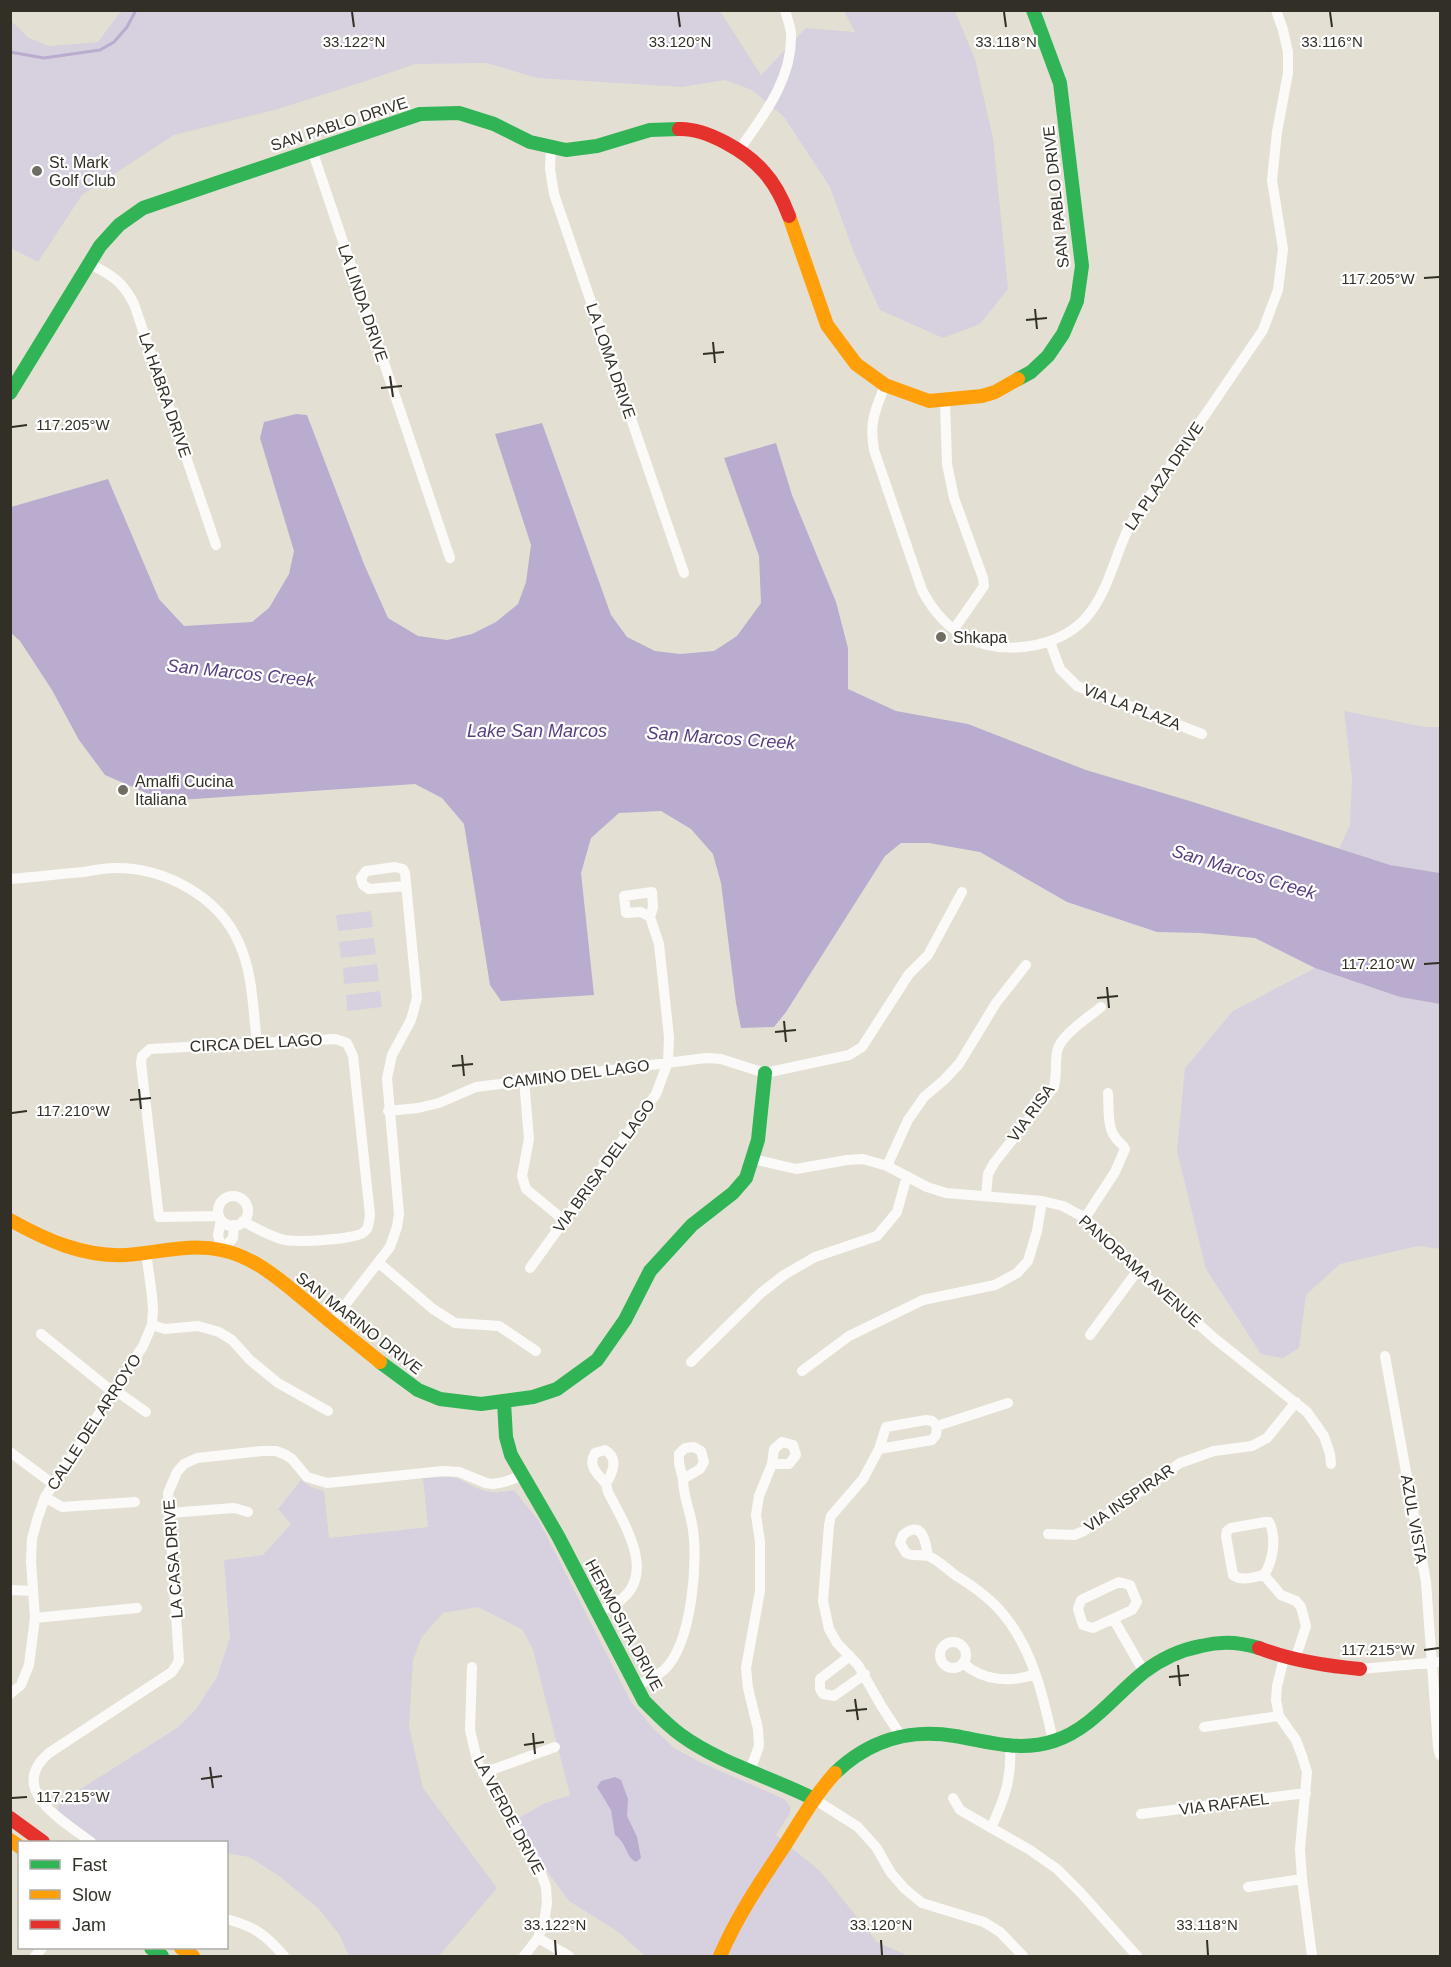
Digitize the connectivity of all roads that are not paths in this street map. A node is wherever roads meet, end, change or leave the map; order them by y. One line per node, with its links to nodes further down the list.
1 (785, 10): 6 (street)
2 (1033, 10): 10 (street, SAN PABLO DRIVE)
3 (1276, 10): 15 (street, LA PLAZA DRIVE)
4 (551, 147): 5 (street, SAN PABLO DRIVE); 6 (street, SAN PABLO DRIVE); 13 (street, LA LOMA DRIVE)
5 (312, 150): 7 (street, SAN PABLO DRIVE); 12 (street, LA LINDA DRIVE)
6 (739, 150): 8 (street, SAN PABLO DRIVE)
7 (90, 264): 9 (street, SAN PABLO DRIVE); 11 (street, LA HABRA DRIVE)
8 (885, 385): 10 (street, SAN PABLO DRIVE); 14 (street, LA PLAZA DRIVE)
9 (10, 393)
10 (945, 400): 14 (street)
11 (216, 545)
12 (450, 558)
13 (684, 573)
14 (954, 629): 15 (street, LA PLAZA DRIVE)
15 (1050, 642): 16 (street, VIA LA PLAZA)
16 (1202, 734)
17 (10, 879): 23 (street)
18 (406, 886): 28 (street)
19 (962, 892): 25 (street)
20 (650, 917): 24 (street, VIA BRISA DEL LAGO)
21 (1026, 965): 30 (street)
22 (1101, 1007): 32 (street, VIA RISA)
23 (257, 1043): 34 (street, CIRCA DEL LAGO); 38 (street, CIRCA DEL LAGO)
24 (668, 1062): 25 (street, CAMINO DEL LAGO); 26 (street, CAMINO DEL LAGO); 37 (street, VIA BRISA DEL LAGO)
25 (765, 1073): 29 (street, SAN MARINO DRIVE)
26 (524, 1080): 28 (street, CAMINO DEL LAGO); 37 (street)
27 (1108, 1093): 35 (street)
28 (388, 1111): 41 (street)
29 (753, 1159): 30 (street, PANORAMA AVENUE); 53 (street, SAN MARINO DRIVE)
30 (887, 1166): 31 (street, PANORAMA AVENUE)
31 (907, 1176): 32 (street, PANORAMA AVENUE); 50 (street)
32 (986, 1196): 33 (street, PANORAMA AVENUE)
33 (1042, 1201): 35 (street, PANORAMA AVENUE); 51 (street)
34 (220, 1218): 38 (street, CIRCA DEL LAGO); 38 (street); 39 (street)
35 (1085, 1218): 43 (street, PANORAMA AVENUE)
36 (10, 1220): 40 (street, SAN MARINO DRIVE)
37 (565, 1221): 42 (street, VIA BRISA DEL LAGO)
38 (239, 1223): 39 (street)
39 (222, 1250): 40 (street, SAN MARINO DRIVE); 44 (street, SAN MARINO DRIVE)
40 (146, 1252): 45 (street, CALLE DEL ARROYO)
41 (379, 1263): 44 (street); 48 (street)
42 (530, 1268)
43 (1138, 1270): 47 (street); 54 (street, PANORAMA AVENUE)
44 (331, 1323): 53 (street, SAN MARINO DRIVE)
45 (152, 1325): 52 (street, CALLE DEL ARROYO); 56 (street)
46 (41, 1334): 52 (street)
47 (1090, 1335)
48 (536, 1352)
49 (1385, 1356): 82 (street, AZUL VISTA)
50 (691, 1362)
51 (802, 1371)
52 (114, 1393): 57 (street); 65 (street, CALLE DEL ARROYO)
53 (504, 1402): 63 (street, HERMOSITA DRIVE)
54 (1296, 1402): 62 (street, PANORAMA AVENUE); 71 (street, VIA INSPIRAR)
55 (1008, 1403): 58 (street)
56 (328, 1411)
57 (146, 1412)
58 (937, 1426): 59 (street); 59 (street)
59 (879, 1449): 80 (street)
60 (10, 1452): 65 (street)
61 (772, 1464): 98 (street)
62 (1331, 1464)
63 (521, 1476): 70 (street, LA CASA DRIVE); 77 (street, HERMOSITA DRIVE)
64 (683, 1479): 89 (street)
65 (53, 1484): 67 (street, CALLE DEL ARROYO)
66 (606, 1484): 77 (street)
67 (45, 1497): 68 (street); 75 (street, CALLE DEL ARROYO)
68 (135, 1502)
69 (248, 1512): 70 (street)
70 (169, 1513): 107 (street, LA CASA DRIVE)
71 (1048, 1534)
72 (928, 1556): 88 (street)
73 (1264, 1575): 73 (street); 81 (street)
74 (10, 1590): 75 (street)
75 (33, 1591): 78 (street, CALLE DEL ARROYO)
76 (137, 1608): 78 (street)
77 (598, 1612): 89 (street, HERMOSITA DRIVE)
78 (35, 1618): 90 (street, CALLE DEL ARROYO)
79 (1114, 1620): 79 (street); 86 (street)
80 (850, 1656): 87 (street); 87 (street)
81 (1289, 1659): 85 (street); 86 (street); 91 (street)
82 (1437, 1662): 85 (street); 97 (street, AZUL VISTA)
83 (963, 1663): 88 (street)
84 (472, 1667): 99 (street, LA VERDE DRIVE)
85 (1359, 1669)
86 (1144, 1672): 94 (street)
87 (865, 1674): 93 (street)
88 (1035, 1674): 94 (street)
89 (636, 1686): 98 (street, HERMOSITA DRIVE)
90 (10, 1694)
91 (1279, 1716): 92 (street); 100 (street)
92 (1204, 1727)
93 (901, 1736): 96 (street); 102 (street)
94 (1053, 1741): 96 (street)
95 (555, 1747): 99 (street)
96 (1010, 1747): 105 (street)
97 (1440, 1755)
98 (750, 1771): 102 (street, HERMOSITA DRIVE)
99 (483, 1773): 111 (street, LA VERDE DRIVE)
100 (1306, 1793): 103 (street, VIA RAFAEL); 108 (street)
101 (953, 1798): 105 (street)
102 (814, 1799): 115 (street); 116 (street, HERMOSITA DRIVE)
103 (1141, 1814)
104 (10, 1818): 106 (street)
105 (991, 1828): 117 (street)
106 (42, 1841)
107 (90, 1841)
108 (1302, 1879): 109 (street); 118 (street)
109 (1248, 1887)
110 (228, 1919): 112 (street)
111 (538, 1938): 113 (street, LA VERDE DRIVE); 114 (street)
112 (284, 1956)
113 (524, 1956)
114 (569, 1956)
115 (720, 1956)
116 (1023, 1956)
117 (1137, 1956)
118 (1309, 1956)

